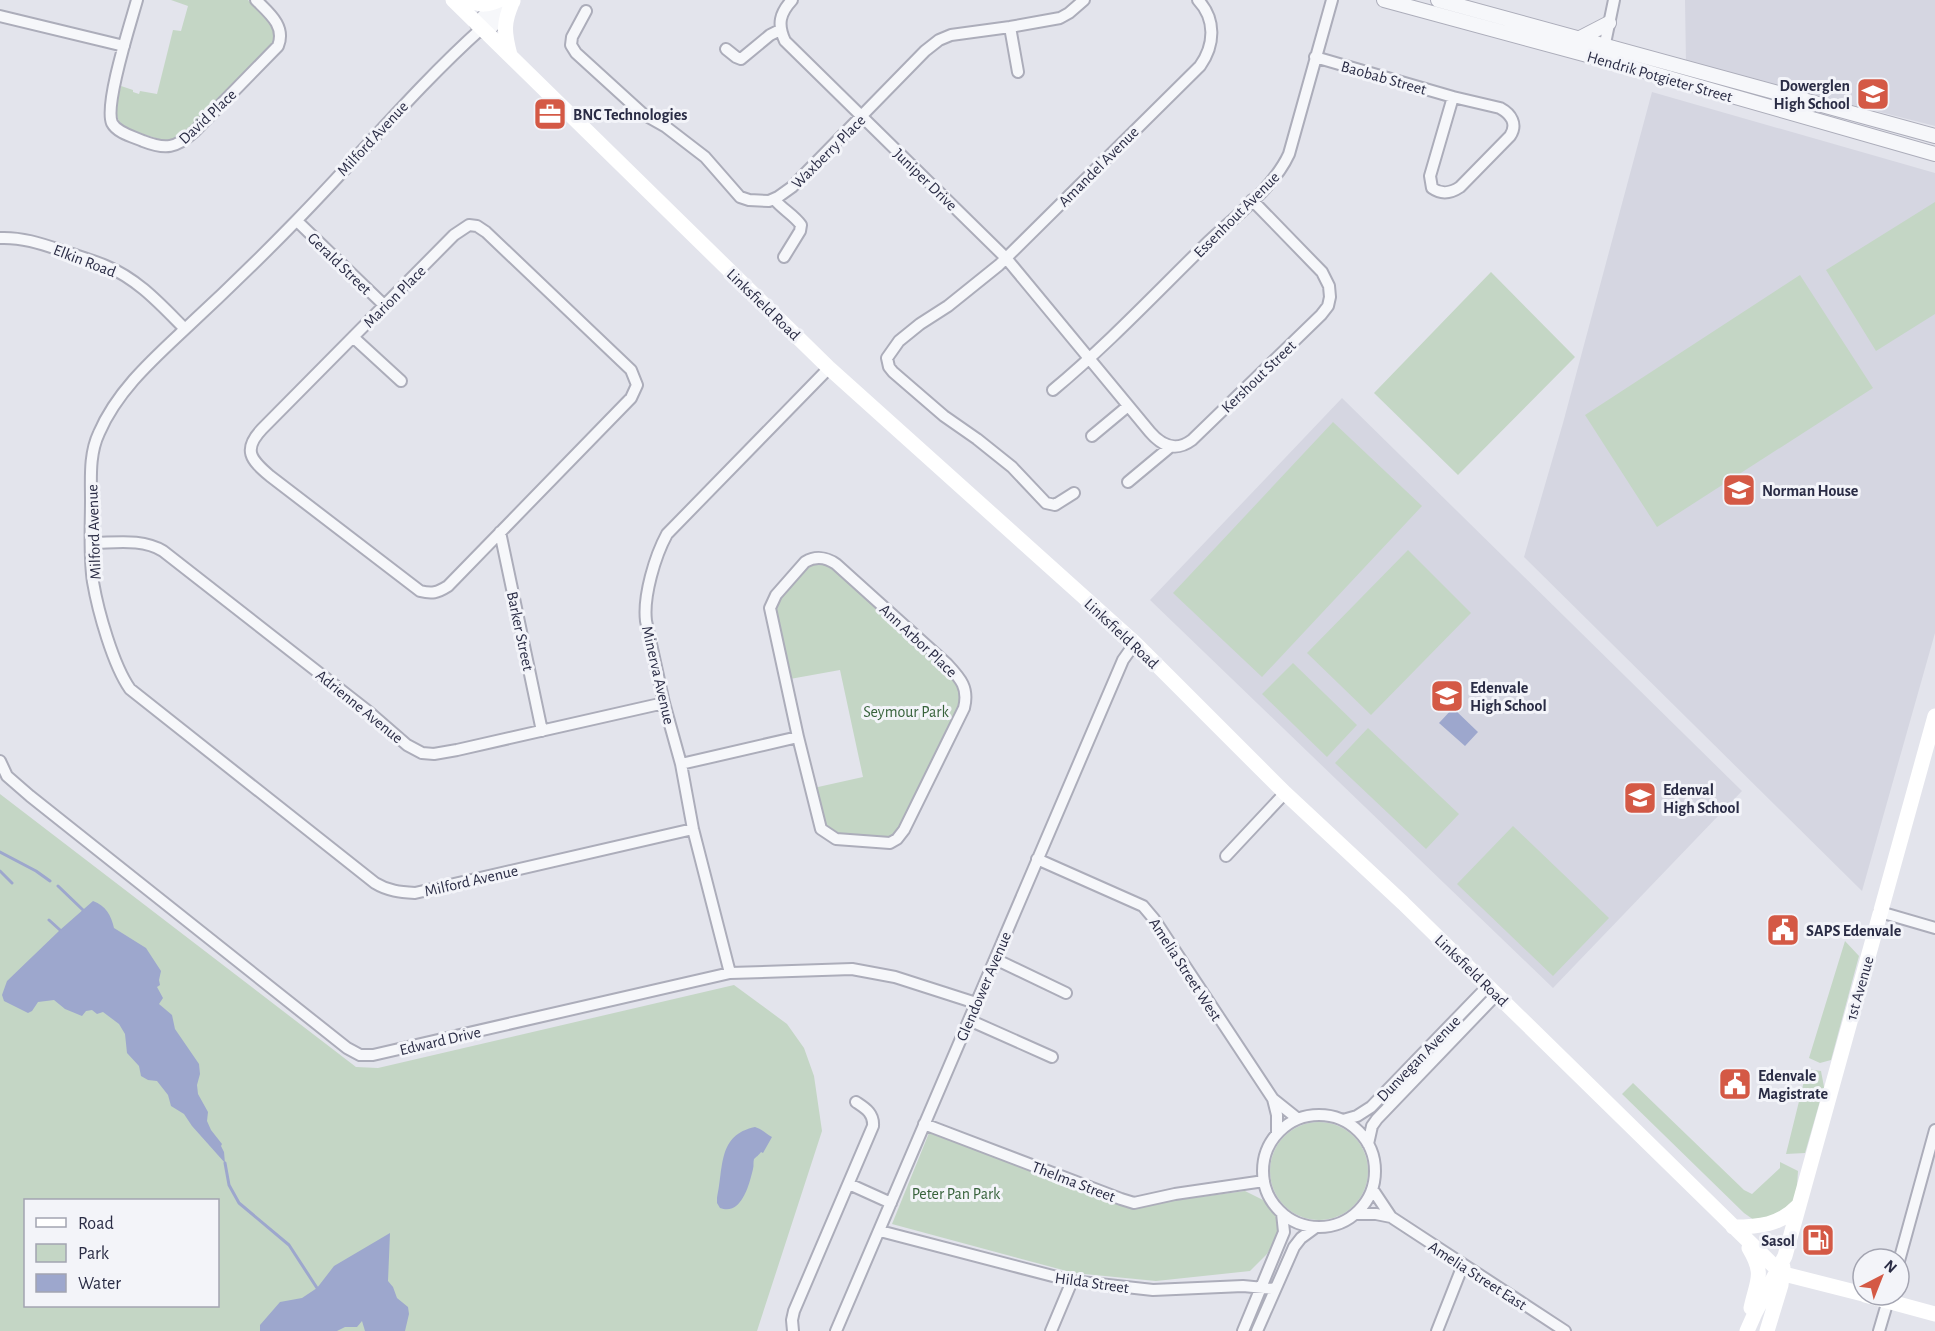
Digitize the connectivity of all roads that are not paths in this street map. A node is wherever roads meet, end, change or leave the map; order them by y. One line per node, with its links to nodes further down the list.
1 (137, 0): 21 (street, David Place)
2 (256, 0): 21 (street, David Place)
3 (453, 0): 18 (main road, Linksfield Road)
4 (470, 0): 5 (main road)
5 (500, 0): 18 (street)
6 (514, 0): 18 (street); 25 (main road)
7 (792, 0): 19 (street)
8 (1084, 0): 17 (street, Waxberry Place)
9 (1198, 0): 37 (street, Amandel Avenue)
10 (1332, 0): 26 (street, Essenhout Avenue)
11 (1384, 0): 24 (street, Hendrik Potgieter Street)
12 (1438, 0): 20 (street, Hendrik Potgieter Street)
13 (1614, 0): 16 (street)
14 (586, 12): 32 (street, Waxberry Place)
15 (0, 16): 21 (street)
16 (1609, 25): 20 (street); 23 (street); 24 (street)
17 (1010, 27): 27 (street); 29 (street, Waxberry Place)
18 (482, 28): 25 (main road, Linksfield Road); 34 (street, Milford Avenue)
19 (780, 30): 22 (street); 29 (street, Juniper Drive)
20 (1580, 38): 24 (street, Hendrik Potgieter Street)
21 (124, 46)
22 (726, 49)
23 (1626, 51): 24 (street, Hendrik Potgieter Street); 30 (street, Hendrik Potgieter Street)
24 (1603, 52): 31 (street, Hendrik Potgieter Street)
25 (510, 56): 42 (main road, Linksfield Road)
26 (1315, 57): 28 (street, Baobab Street); 33 (street, Essenhout Avenue)
27 (1018, 72)
28 (1453, 97): 28 (street, Baobab Street)
29 (861, 116): 32 (street, Waxberry Place); 37 (street, Juniper Drive)
30 (1933, 136): 31 (street)
31 (1932, 153)
32 (774, 199): 36 (street)
33 (1252, 200): 41 (street, Essenhout Avenue); 47 (street, Kershout Street)
34 (297, 221): 38 (street, Gerald Street); 39 (street, Milford Avenue)
35 (0, 238): 39 (street, Elkin Road)
36 (784, 257)
37 (1006, 258): 41 (street, Juniper Drive); 49 (street, Amandel Avenue)
38 (384, 305): 40 (street, Marion Place); 50 (street, Marion Place)
39 (185, 329): 51 (street, Milford Avenue)
40 (353, 337): 43 (street); 50 (street, Marion Place)
41 (1091, 358): 44 (street, Essenhout Avenue); 45 (street)
42 (830, 368): 52 (main road, Linksfield Road); 53 (street, Minerva Avenue)
43 (401, 381)
44 (1053, 390)
45 (1128, 406): 46 (street); 47 (street)
46 (1092, 436)
47 (1170, 447): 48 (street)
48 (1128, 482)
49 (1074, 493)
50 (500, 532): 55 (street, Barker Street)
51 (91, 543): 55 (street, Adrienne Avenue); 60 (street, Milford Avenue)
52 (1135, 643): 59 (main road, Linksfield Road); 62 (street, Glendower Avenue)
53 (664, 703): 55 (street, Adrienne Avenue); 58 (street, Minerva Avenue)
54 (1935, 716): 63 (main road, 1st Avenue)
55 (542, 731)
56 (798, 737): 56 (street, Ann Arbor Place); 58 (street)
57 (0, 760): 66 (street, Edward Drive)
58 (681, 764): 60 (street, Minerva Avenue)
59 (1285, 794): 61 (street); 67 (main road, Linksfield Road)
60 (693, 829): 66 (street, Minerva Avenue)
61 (1226, 856)
62 (1037, 859): 65 (street, Glendower Avenue); 74 (street, Amelia Street West)
63 (1880, 912): 64 (street); 86 (main road, 1st Avenue)
64 (1935, 928)
65 (995, 959): 68 (street); 69 (street, Glendower Avenue)
66 (730, 973): 69 (street, Edward Drive)
67 (1492, 990): 72 (street, Dunvegan Avenue); 73 (street, Dunvegan Avenue); 91 (main road, Linksfield Road)
68 (1066, 993)
69 (976, 1003): 70 (street, Glendower Avenue)
70 (969, 1020): 71 (street); 78 (street, Glendower Avenue)
71 (1052, 1056)
72 (1419, 1059): 73 (street); 77 (street, Dunvegan Avenue)
73 (1428, 1067): 81 (street, Dunvegan Avenue)
74 (1273, 1099): 76 (street, Amelia Street West); 80 (street, Amelia Street West)
75 (856, 1102): 83 (street)
76 (1298, 1119): 77 (street); 80 (street)
77 (1343, 1120): 81 (street)
78 (924, 1124): 82 (street, Thelma Street); 85 (street, Glendower Avenue)
79 (1935, 1130): 93 (street)
80 (1277, 1133): 82 (street)
81 (1368, 1144): 84 (street)
82 (1264, 1181): 87 (street)
83 (849, 1184): 85 (street); 104 (street)
84 (1372, 1190): 88 (street); 89 (street, Amelia Street East)
85 (891, 1203): 92 (street, Glendower Avenue)
86 (1798, 1206): 91 (main road); 95 (main road, 1st Avenue)
87 (1282, 1213): 90 (street); 97 (street)
88 (1356, 1214): 89 (street, Amelia Street East); 90 (street)
89 (1391, 1217): 94 (street, Amelia Street East)
90 (1316, 1227): 98 (street)
91 (1737, 1230): 95 (main road, Linksfield Road); 103 (main road)
92 (880, 1231): 96 (street, Hilda Street); 105 (street, Glendower Avenue)
93 (1903, 1247)
94 (1463, 1265): 109 (street); 110 (street, Amelia Street East)
95 (1781, 1268): 99 (main road); 103 (main road, 1st Avenue); 111 (main road, 1st Avenue)
96 (1072, 1281): 97 (street, Hilda Street); 106 (street)
97 (1262, 1287): 98 (street, Hilda Street); 107 (street)
98 (1274, 1289): 108 (street)
99 (1851, 1291)
100 (1911, 1306): 102 (main road)
101 (1887, 1307): 112 (street)
102 (1935, 1314)
103 (1748, 1328)
104 (793, 1331)
105 (836, 1331)
106 (1051, 1331)
107 (1243, 1331)
108 (1257, 1331)
109 (1437, 1331)
110 (1565, 1331)
111 (1767, 1331)
112 (1880, 1331)

